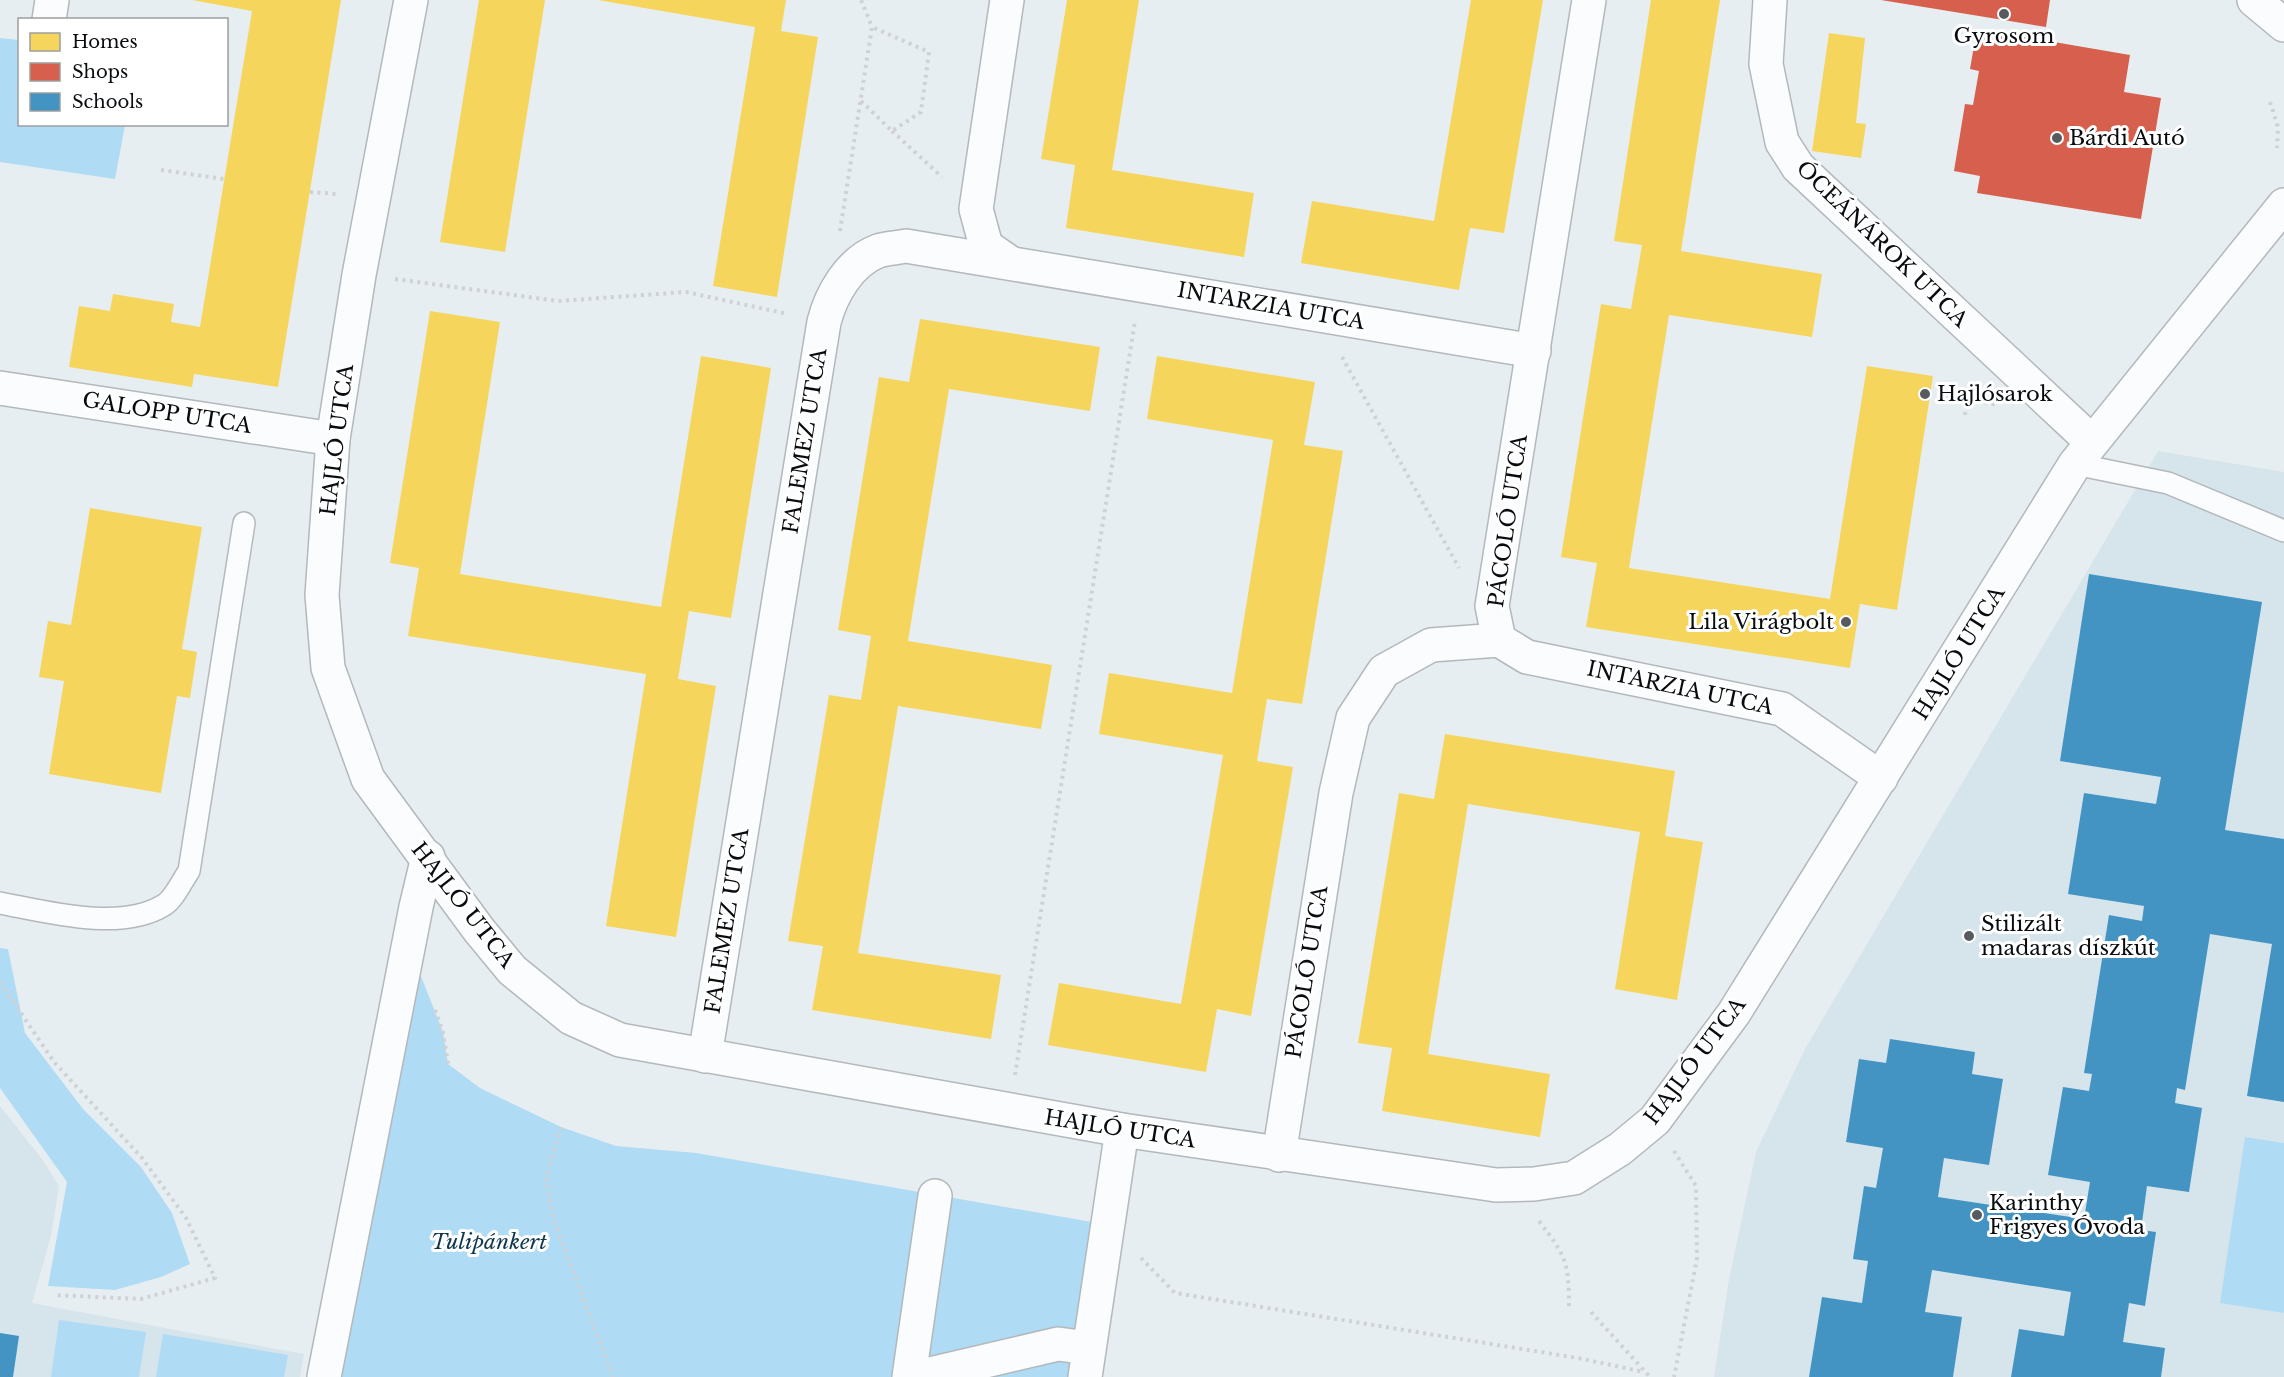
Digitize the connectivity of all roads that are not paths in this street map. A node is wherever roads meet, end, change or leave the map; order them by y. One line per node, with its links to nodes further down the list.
1 (52, 0): 7 (street)
2 (411, 0): 13 (street, HAJLÓ UTCA)
3 (1007, 0): 10 (street)
4 (1589, 0): 11 (street, PÁCOLÓ UTCA)
5 (1770, 0): 14 (street, ÓCEÁNÁROK UTCA)
6 (2254, 0): 8 (street)
7 (49, 18)
8 (2284, 25)
9 (2284, 204): 14 (street, HAJLÓ UTCA)
10 (1009, 262): 11 (street, INTARZIA UTCA); 21 (street, FALEMEZ UTCA)
11 (1534, 351): 17 (street, PÁCOLÓ UTCA)
12 (0, 388): 13 (street, GALOPP UTCA)
13 (333, 439): 19 (street, HAJLÓ UTCA)
14 (2083, 453): 16 (lane); 18 (street, HAJLÓ UTCA)
15 (244, 523): 20 (lane)
16 (2284, 531)
17 (1499, 640): 18 (street, INTARZIA UTCA); 23 (street, PÁCOLÓ UTCA)
18 (1881, 778): 23 (street, HAJLÓ UTCA)
19 (428, 857): 21 (street, HAJLÓ UTCA); 26 (street)
20 (0, 903)
21 (705, 1056): 22 (street, HAJLÓ UTCA)
22 (1122, 1130): 23 (street, HAJLÓ UTCA); 25 (street)
23 (1279, 1155)
24 (935, 1196): 27 (street)
25 (1087, 1363): 28 (street)
26 (324, 1377)
27 (909, 1377)
28 (917, 1377)

